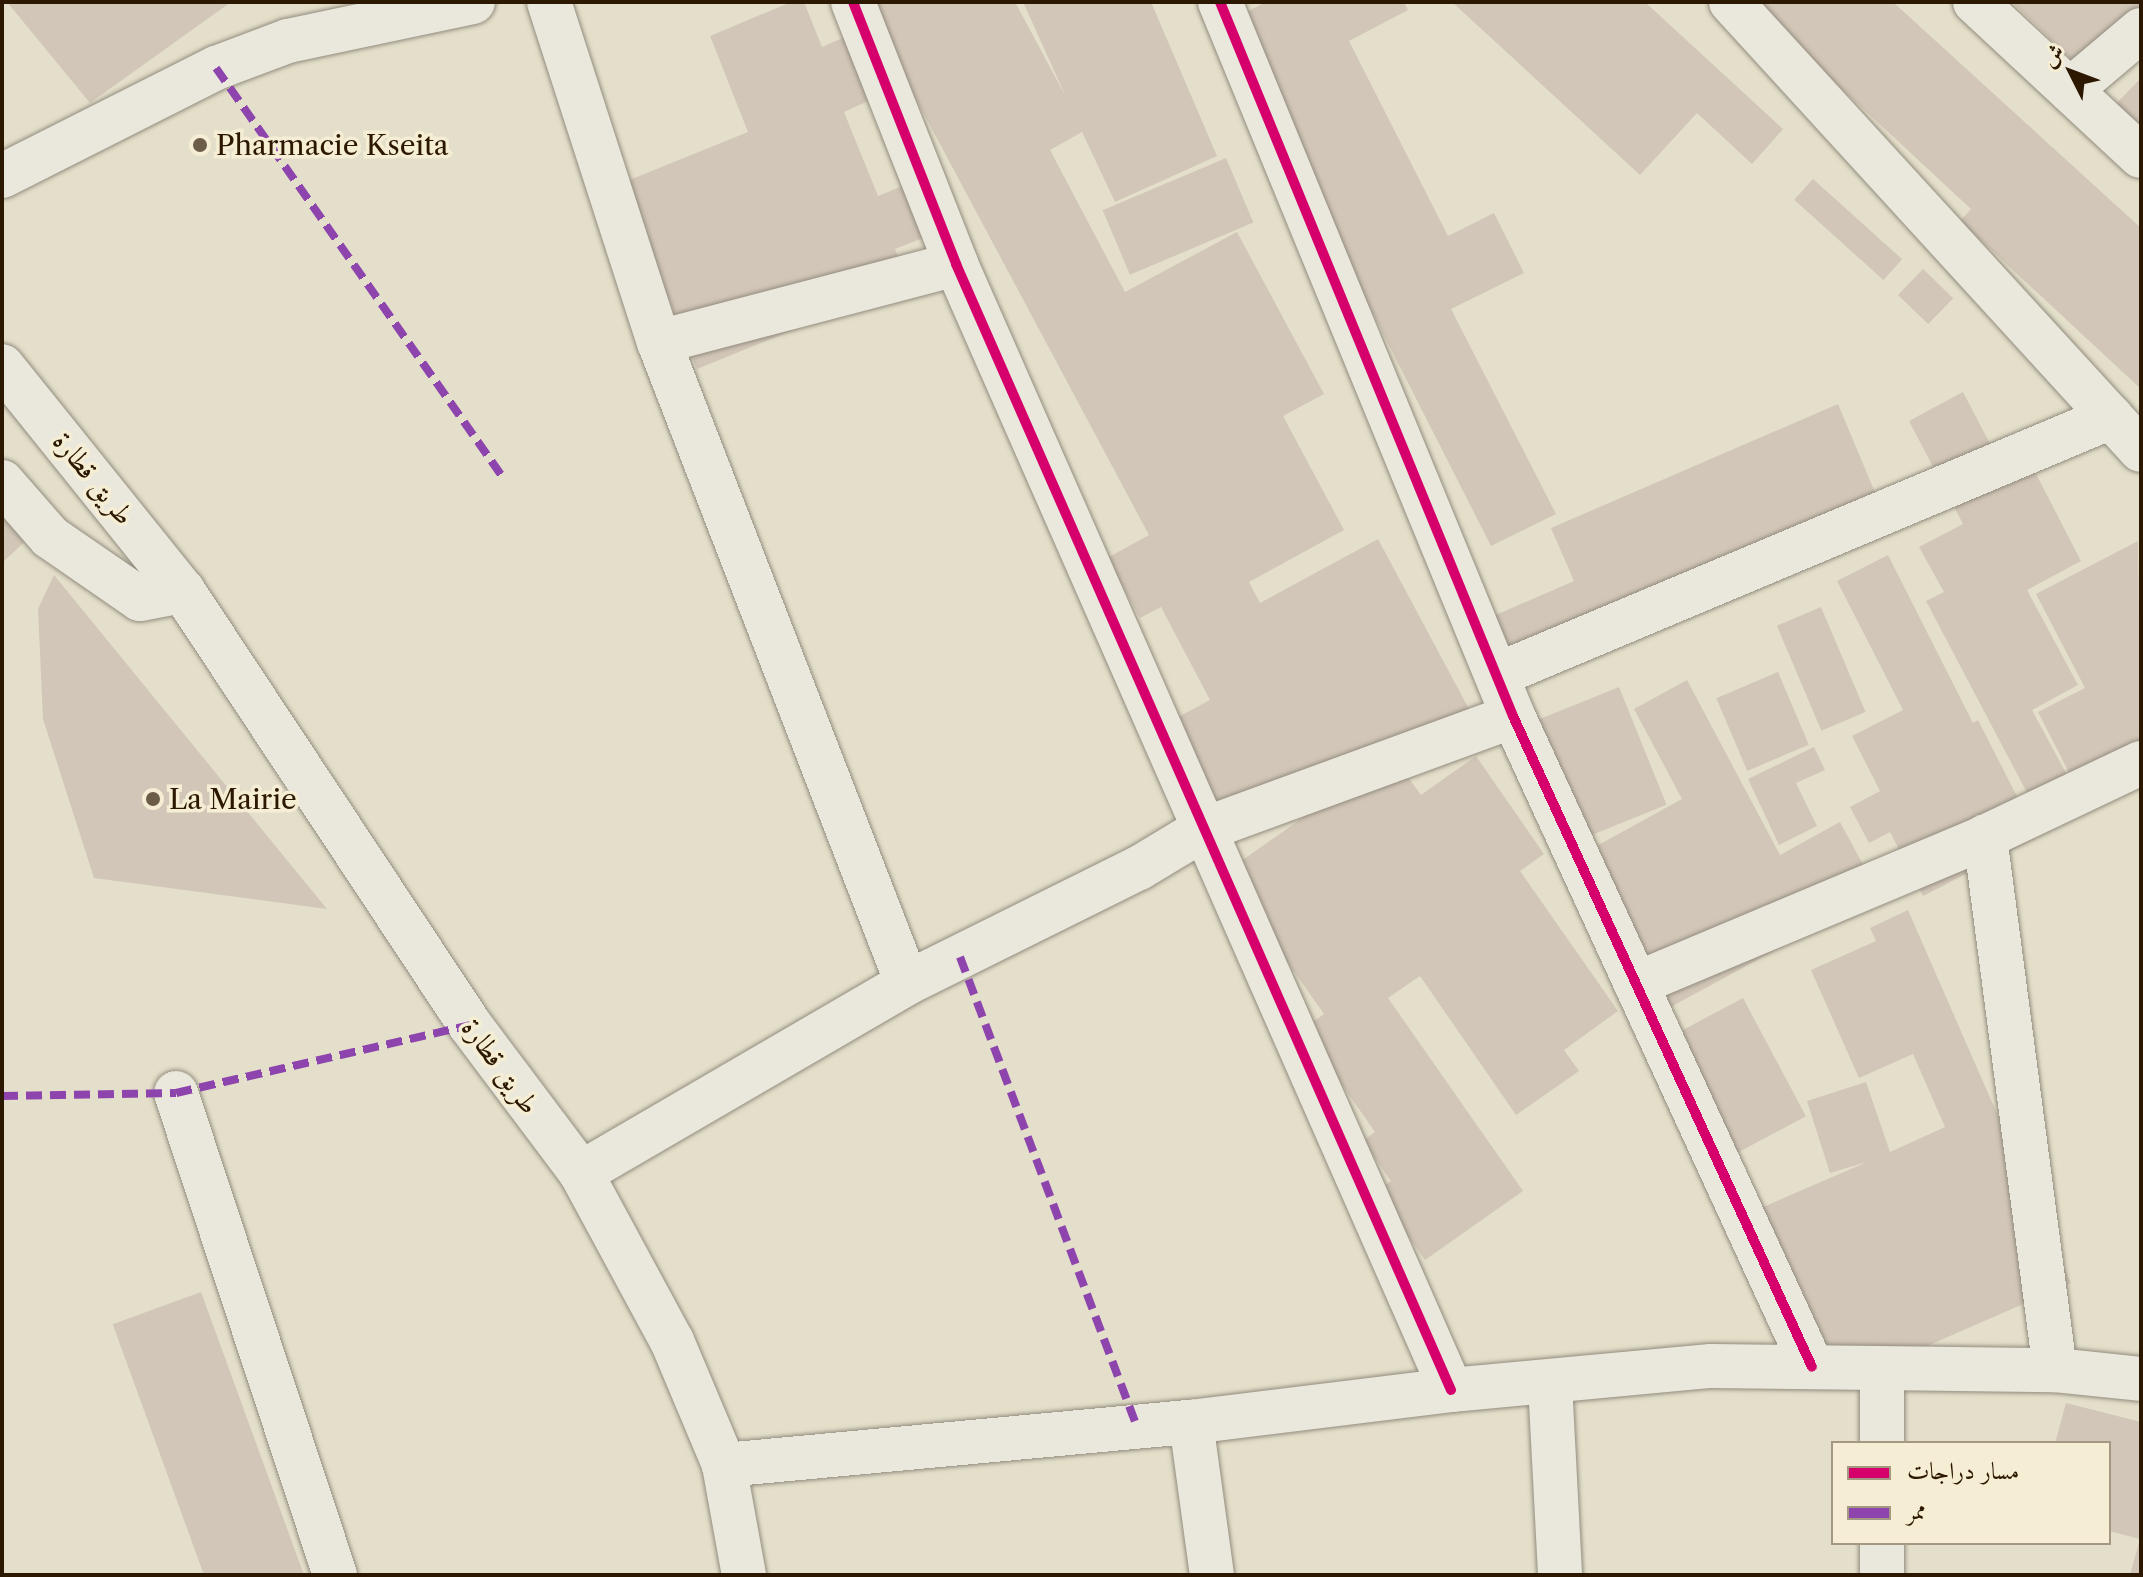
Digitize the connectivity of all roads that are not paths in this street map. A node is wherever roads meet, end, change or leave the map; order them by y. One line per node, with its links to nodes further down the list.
1 (549, 2): 12 (street)
2 (853, 2): 11 (street)
3 (1220, 2): 18 (street)
4 (1731, 2): 14 (street)
5 (1975, 2): 8 (street)
6 (464, 3): 10 (street)
7 (2141, 30): 8 (street)
8 (2070, 90): 9 (street)
9 (2141, 156)
10 (2, 176)
11 (956, 264): 12 (street); 21 (street)
12 (659, 342): 23 (street)
13 (2, 366): 17 (street, طريق قطارة)
14 (2111, 417): 15 (street); 18 (street)
15 (2141, 450)
16 (2, 482): 17 (street)
17 (183, 591): 26 (street, طريق قطارة)
18 (1497, 675): 19 (street)
19 (1513, 716): 21 (street); 24 (street)
20 (2141, 763): 22 (street)
21 (1202, 830): 23 (street); 32 (street)
22 (1985, 837): 24 (street); 29 (street)
23 (907, 983): 26 (street)
24 (1636, 984): 27 (street)
25 (176, 1093): 37 (street)
26 (581, 1173): 35 (street, طريق قطارة)
27 (1812, 1367): 28 (street); 31 (street)
28 (1882, 1368): 29 (street); 34 (street)
29 (2055, 1370): 30 (street)
30 (2141, 1379)
31 (1550, 1383): 32 (street); 40 (street)
32 (1451, 1390): 33 (street)
33 (1191, 1422): 35 (street); 39 (street)
34 (1882, 1441)
35 (724, 1465): 38 (street, طريق قطارة)
36 (1882, 1545): 41 (street)
37 (335, 1575)
38 (744, 1575)
39 (1212, 1575)
40 (1560, 1575)
41 (1882, 1575)

